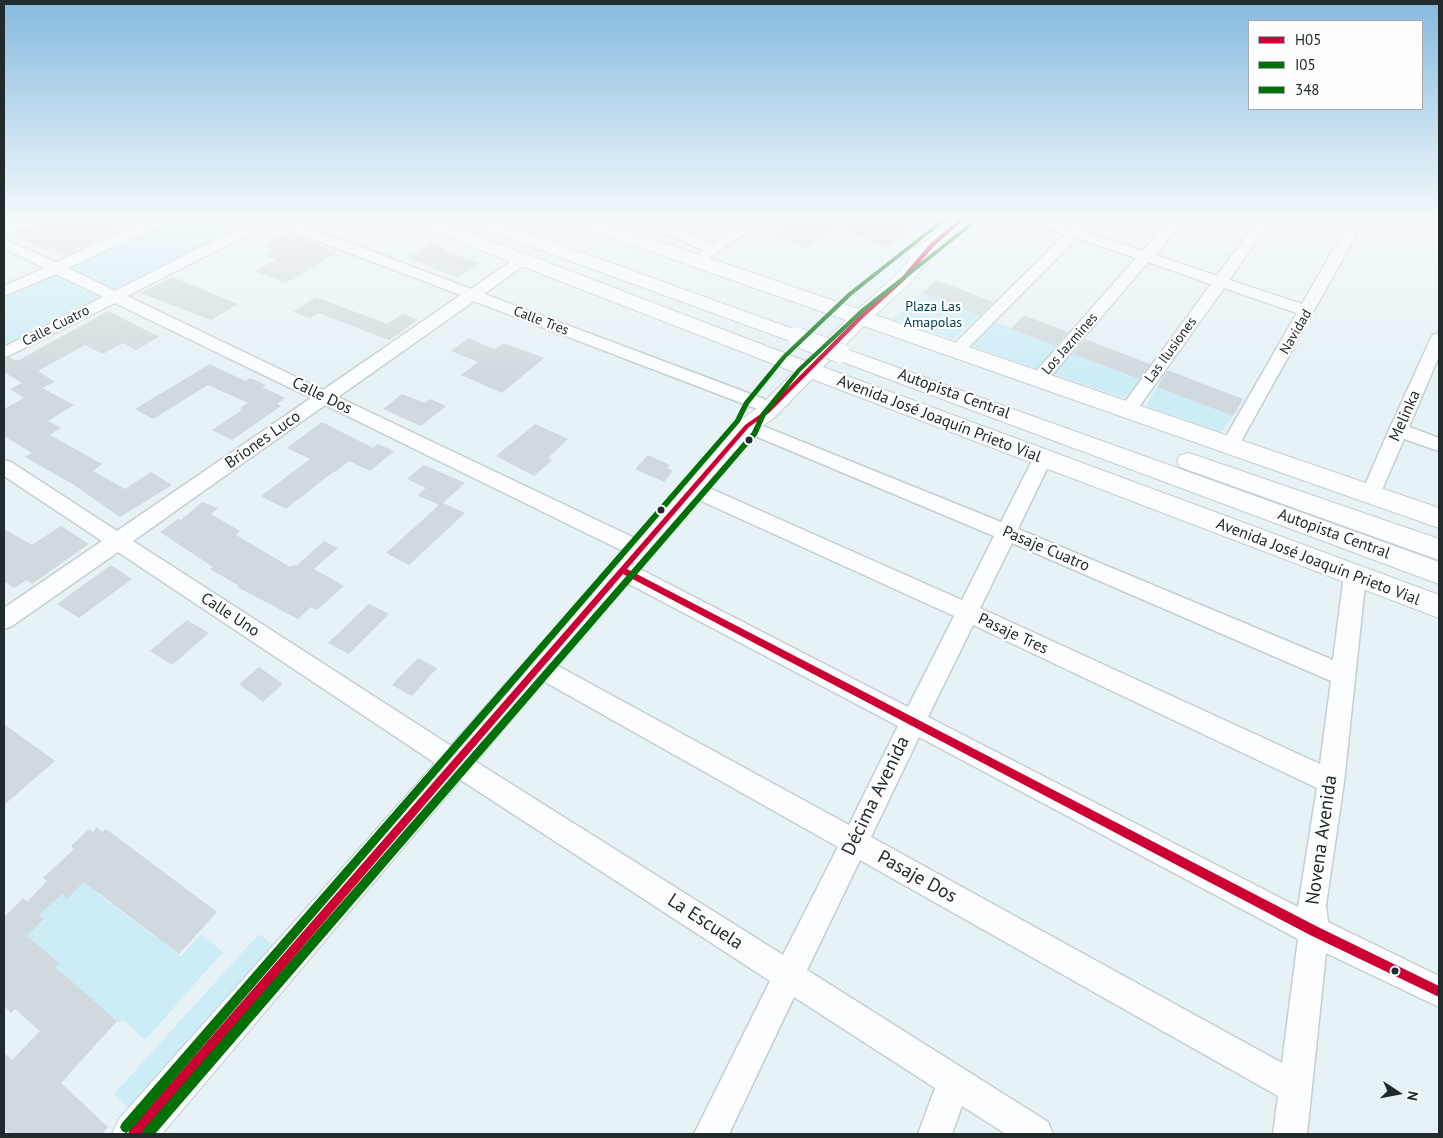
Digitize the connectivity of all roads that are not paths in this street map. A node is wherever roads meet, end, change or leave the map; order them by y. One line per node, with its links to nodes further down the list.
1 (51, 270): 17 (street)
2 (60, 270): 19 (street, Calle Dos)
3 (166, 270): 19 (street, Calle Cuatro)
4 (406, 270): 18 (street, Calle Tres)
5 (508, 270): 18 (street, Briones Luco)
6 (549, 270): 27 (main road, Avenida José Joaquín Prieto Vial)
7 (624, 270): 22 (main road, Autopista Central)
8 (646, 270): 22 (main road, Autopista Central)
9 (723, 270): 21 (main road)
10 (911, 270): 21 (main road)
11 (1038, 270): 25 (street)
12 (1135, 270): 29 (street, Los Jazmines)
13 (1185, 270): 16 (street)
14 (1229, 270): 16 (street, Las Ilusiones)
15 (1330, 270): 20 (street, Navidad)
16 (1220, 282): 20 (street); 32 (street, Las Ilusiones)
17 (4, 292)
18 (472, 295): 30 (street, Briones Luco); 31 (street, Calle Tres)
19 (115, 296): 26 (street, Calle Cuatro); 30 (street, Calle Dos)
20 (1308, 311): 35 (street, Navidad)
21 (853, 314): 25 (main road); 27 (main road)
22 (803, 331): 24 (main road, Autopista Central, bridge)
23 (1439, 338): 28 (street, Melinka)
24 (846, 346): 44 (main road, Autopista Central); 46 (main road, Autopista Central)
25 (956, 351): 29 (main road)
26 (4, 353)
27 (800, 366): 31 (main road); 33 (main road); 37 (main road, Avenida José Joaquín Prieto Vial)
28 (1432, 376): 34 (street, Melinka)
29 (1039, 380): 32 (main road)
30 (323, 397): 43 (street, Briones Luco); 45 (street, Calle Dos)
31 (758, 403): 33 (main road)
32 (1128, 410): 35 (main road)
33 (747, 426): 39 (main road); 42 (street, Pasaje Cuatro)
34 (1398, 430): 36 (street); 40 (street, Melinka)
35 (1230, 445): 40 (main road)
36 (1439, 445)
37 (1043, 458): 42 (street, Décima Avenida); 47 (main road, Avenida José Joaquín Prieto Vial)
38 (4, 466): 43 (street, Calle Uno)
39 (693, 489): 45 (main road); 49 (street, Pasaje Tres)
40 (1371, 494): 41 (main road)
41 (1439, 518)
42 (1006, 532): 49 (street, Décima Avenida); 52 (street, Pasaje Cuatro)
43 (118, 541): 50 (street, Briones Luco); 54 (street, Calle Uno)
44 (1439, 550)
45 (631, 560): 51 (main road); 53 (street, Calle Dos)
46 (1439, 573)
47 (1355, 576): 48 (main road, Avenida José Joaquín Prieto Vial); 52 (street, Novena Avenida)
48 (1439, 607)
49 (967, 612): 53 (street, Décima Avenida); 55 (street, Pasaje Tres)
50 (4, 620)
51 (539, 667): 54 (main road); 56 (street, Pasaje Dos)
52 (1344, 676): 55 (street, Novena Avenida)
53 (912, 723): 56 (street, Décima Avenida); 57 (street, Calle Dos)
54 (456, 763): 58 (street, La Escuela); 62 (main road)
55 (1331, 782): 57 (street, Novena Avenida)
56 (853, 842): 58 (street, Décima Avenida); 61 (street, Pasaje Dos)
57 (1314, 931): 59 (street, Calle Dos); 61 (street, Novena Avenida)
58 (788, 975): 60 (street, La Escuela); 63 (street, Décima Avenida)
59 (1439, 992)
60 (954, 1082): 64 (street); 65 (street, La Escuela)
61 (1296, 1088): 66 (street, Novena Avenida)
62 (134, 1134)
63 (711, 1134)
64 (935, 1134)
65 (1036, 1134)
66 (1290, 1134)

